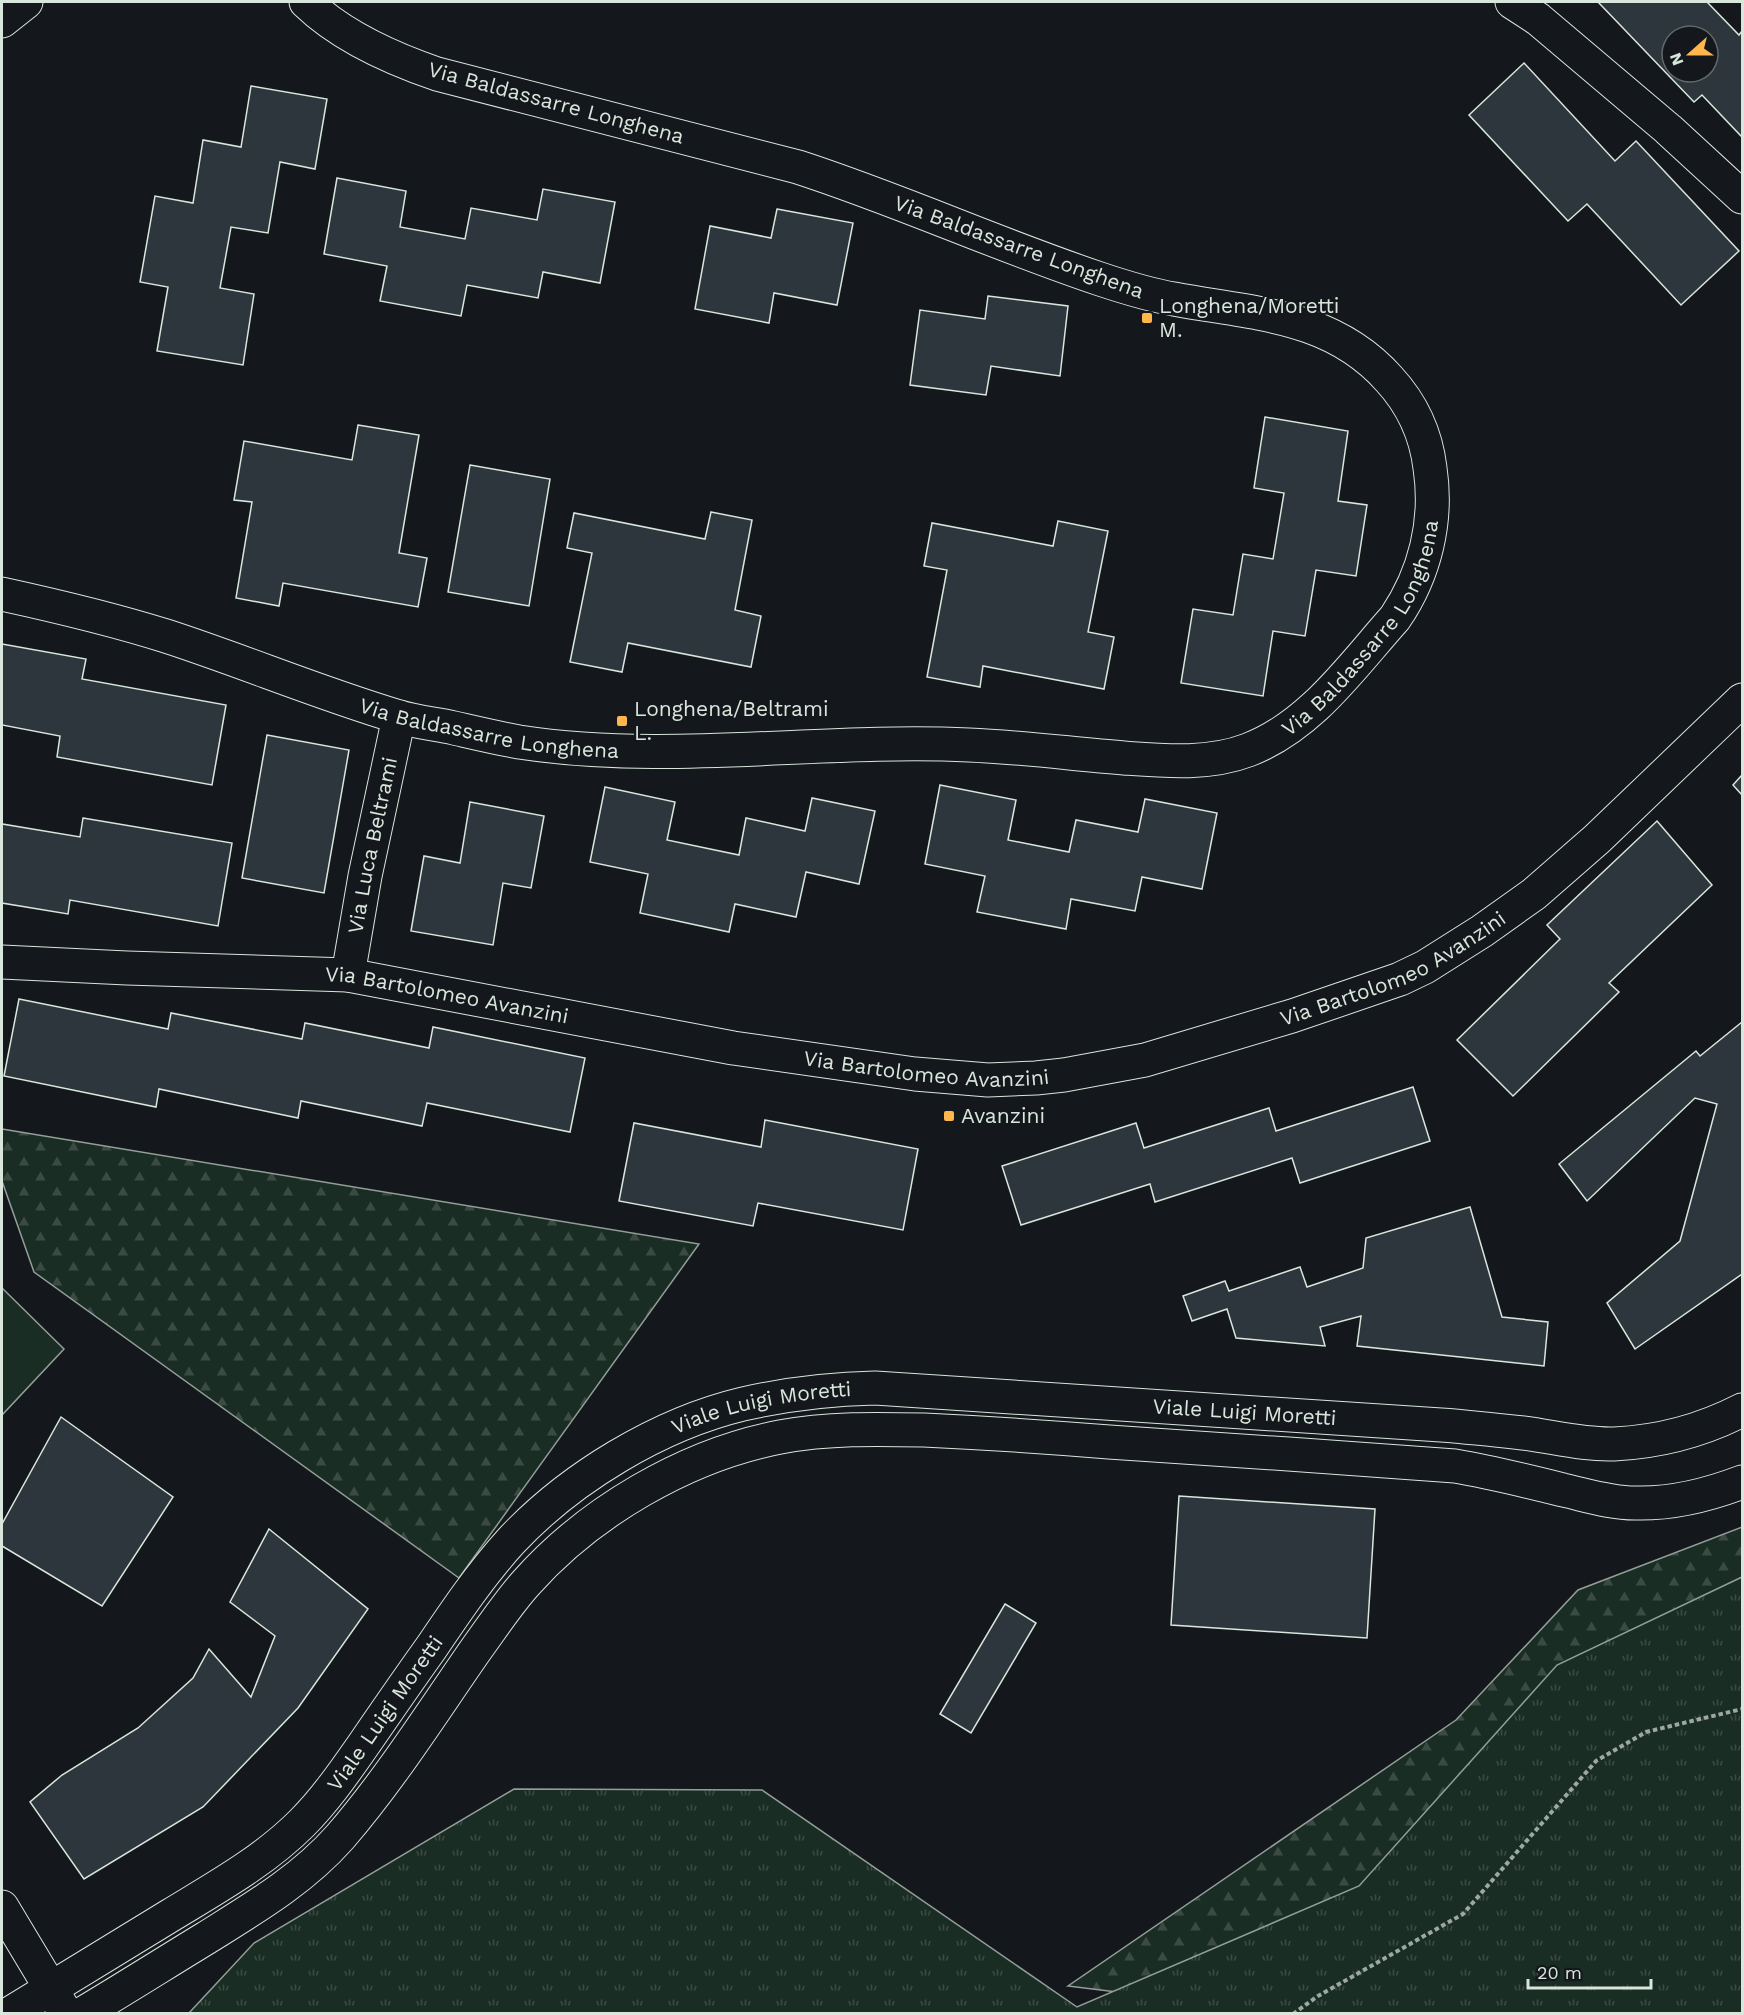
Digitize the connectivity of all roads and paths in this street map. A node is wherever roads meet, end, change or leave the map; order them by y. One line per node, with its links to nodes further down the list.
1 (26, 2): 4 (street)
2 (306, 2): 8 (street, Via Baldassarre Longhena)
3 (1512, 2): 5 (street)
4 (2, 21)
5 (1743, 197)
6 (2, 594): 8 (street, Via Baldassarre Longhena)
7 (1743, 700): 10 (street, Via Bartolomeo Avanzini)
8 (399, 717): 10 (street, Via Luca Beltrami)
9 (2, 962): 10 (street, Via Bartolomeo Avanzini)
10 (348, 975)
11 (1743, 1410): 17 (street, Viale Luigi Moretti)
12 (1743, 1460): 14 (street)
13 (1743, 1482): 14 (street, Viale Luigi Moretti)
14 (1632, 1503): 19 (street, Viale Luigi Moretti)
15 (1743, 1709): 20 (path)
16 (2, 1907): 17 (street)
17 (58, 2001): 18 (street, Viale Luigi Moretti)
18 (9, 2013)
19 (82, 2013)
20 (1293, 2013)

